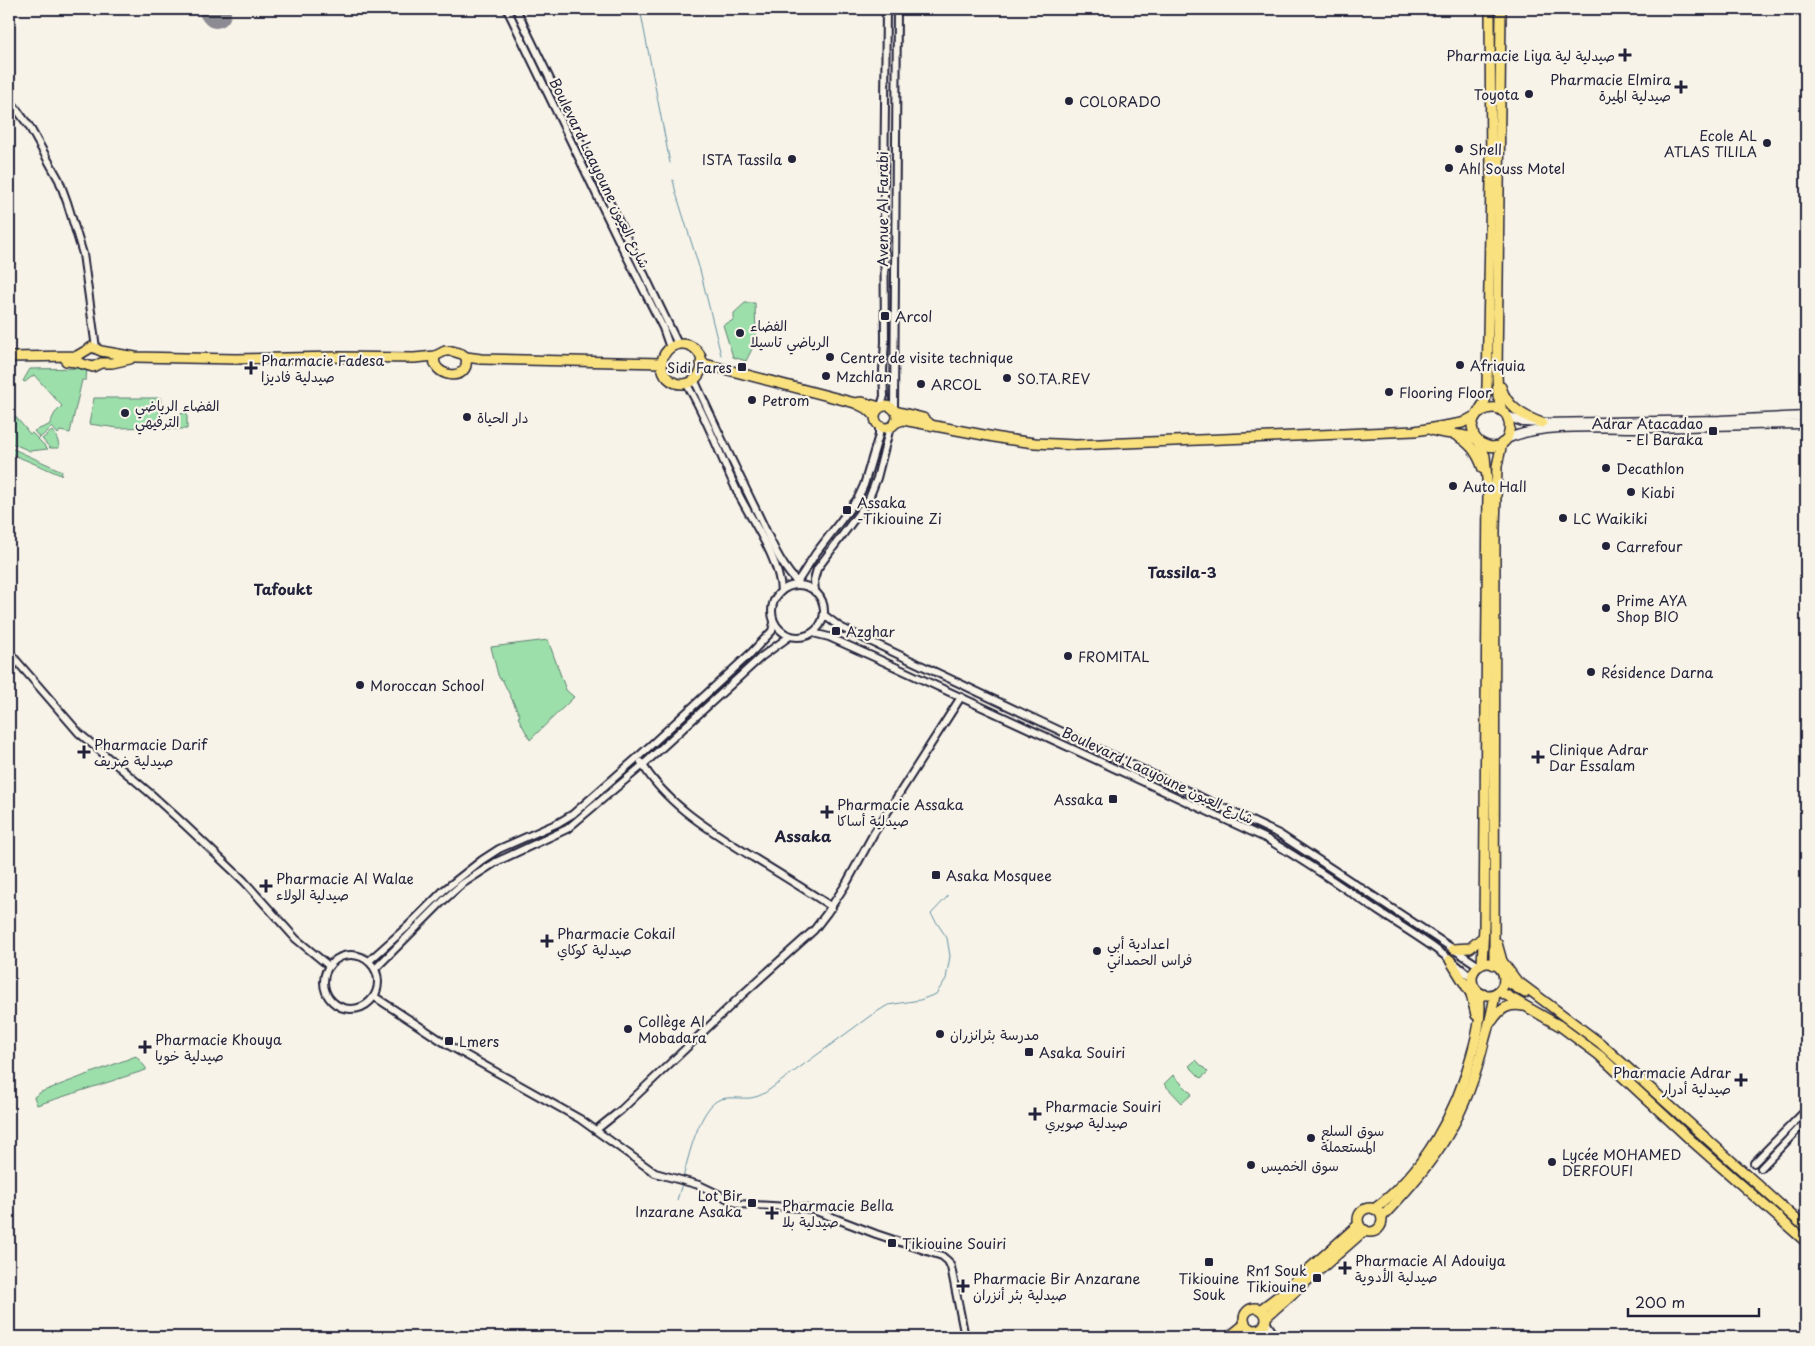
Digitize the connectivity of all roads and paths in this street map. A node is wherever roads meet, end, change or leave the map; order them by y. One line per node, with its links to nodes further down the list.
1 (507, 9): 8 (street, Boulevard Laayoune شارع العيون)
2 (516, 9): 8 (street, Boulevard Laayoune شارع العيون)
3 (886, 9): 25 (street, Avenue Al Farabi)
4 (897, 9): 26 (street, Avenue Al Farabi)
5 (1490, 9): 28 (main road)
6 (1501, 9): 23 (main road)
7 (9, 99): 9 (street)
8 (674, 346): 18 (main road); 19 (main road)
9 (92, 349): 11 (main road); 13 (main road); 17 (main road); 20 (main road)
10 (434, 356): 12 (main road); 14 (main road); 21 (main road)
11 (9, 357)
12 (466, 357): 15 (main road); 22 (main road)
13 (135, 358): 14 (main road); 17 (main road)
14 (414, 358): 21 (main road)
15 (487, 359): 18 (main road); 22 (main road)
16 (9, 361): 20 (main road)
17 (101, 363): 20 (main road)
18 (662, 363): 24 (main road)
19 (702, 363): 24 (main road); 25 (main road)
20 (85, 364)
21 (436, 367): 22 (main road)
22 (466, 367)
23 (1498, 374): 27 (main road); 30 (main road)
24 (690, 381): 40 (street); 41 (street)
25 (878, 410): 26 (main road); 34 (main road)
26 (894, 410): 31 (main road); 32 (main road)
27 (1504, 413): 28 (main road); 30 (main road); 38 (main road)
28 (1478, 414): 35 (main road); 37 (main road)
29 (1806, 416): 30 (main road)
30 (1542, 423)
31 (894, 424): 32 (main road); 34 (main road); 42 (street)
32 (931, 424): 35 (main road)
33 (1806, 424): 38 (main road)
34 (879, 426): 40 (street)
35 (1428, 429): 36 (main road)
36 (1452, 433): 37 (main road); 39 (main road)
37 (1478, 441): 38 (main road); 39 (main road)
38 (1505, 441): 52 (main road)
39 (1488, 491): 53 (main road)
40 (797, 584): 41 (street); 42 (street)
41 (781, 591): 44 (street)
42 (815, 592): 43 (street)
43 (824, 615): 45 (street); 54 (street, Boulevard Laayoune شارع العيون)
44 (774, 623): 46 (street); 49 (street)
45 (813, 633): 46 (street); 48 (street, Boulevard Laayoune شارع العيون)
46 (790, 636): 50 (street)
47 (9, 652): 59 (street)
48 (961, 697): 51 (street); 55 (street, Boulevard Laayoune شارع العيون)
49 (638, 757): 50 (street); 56 (street)
50 (643, 765): 51 (street); 60 (street)
51 (832, 907): 71 (street)
52 (1493, 926): 57 (main road); 66 (main road)
53 (1483, 937): 54 (main road); 58 (main road)
54 (1453, 949): 58 (street, Boulevard Laayoune شارع العيون)
55 (1450, 960): 61 (street, Boulevard Laayoune شارع العيون); 68 (main road)
56 (369, 961): 59 (street); 60 (street)
57 (1494, 964): 58 (main road); 62 (main road)
58 (1481, 965): 61 (main road)
59 (329, 966): 65 (street)
60 (375, 969): 65 (street)
61 (1472, 978): 63 (main road)
62 (1504, 980): 64 (main road); 66 (main road)
63 (1479, 992): 64 (main road); 68 (main road)
64 (1497, 992): 67 (main road); 68 (main road)
65 (375, 997): 71 (street)
66 (1543, 1002): 77 (main road)
67 (1528, 1007): 68 (main road); 78 (main road)
68 (1483, 1030): 74 (main road); 75 (main road)
69 (1806, 1110): 72 (street)
70 (1806, 1121): 73 (street)
71 (596, 1130): 83 (street)
72 (1754, 1163)
73 (1761, 1168)
74 (1374, 1209): 75 (main road); 76 (main road)
75 (1382, 1217): 76 (main road)
76 (1362, 1227): 79 (main road); 80 (main road)
77 (1806, 1228)
78 (1806, 1242)
79 (1261, 1309): 80 (main road); 81 (main road)
80 (1266, 1320): 82 (main road); 87 (street)
81 (1245, 1324): 82 (main road); 84 (main road)
82 (1255, 1330): 85 (main road); 86 (street)
83 (965, 1337)
84 (1230, 1337)
85 (1244, 1337)
86 (1265, 1337)
87 (1276, 1337)

